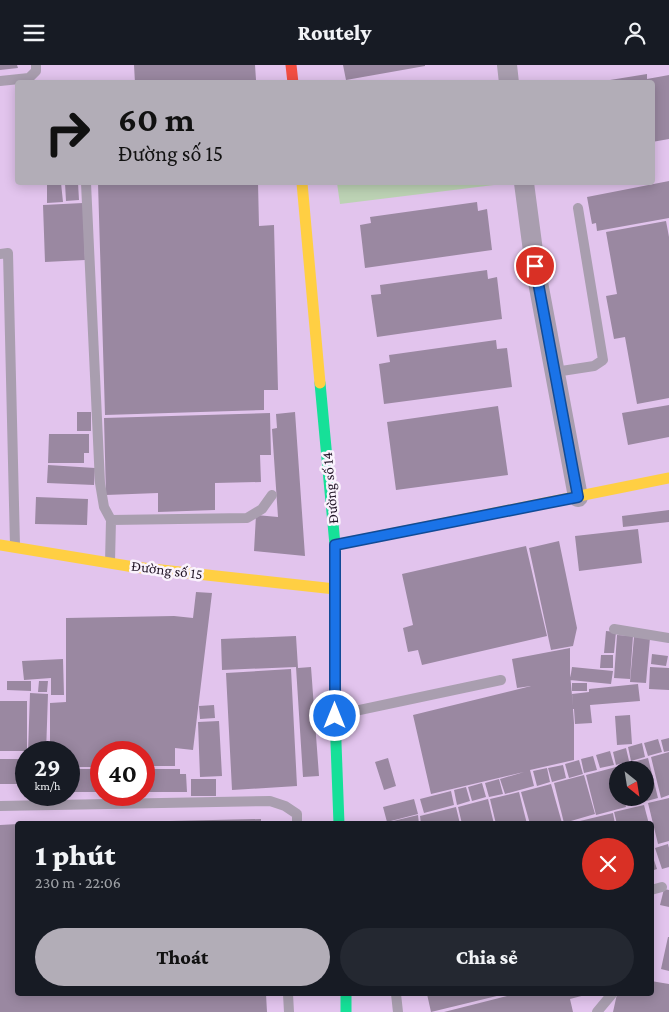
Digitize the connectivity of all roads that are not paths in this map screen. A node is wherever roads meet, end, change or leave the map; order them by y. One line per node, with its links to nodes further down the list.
1 (36, 65): 6 (lane)
2 (291, 65): 4 (street)
3 (507, 65): 5 (street)
4 (293, 80)
5 (510, 80)
6 (0, 81)
7 (86, 185): 16 (lane)
8 (302, 185): 18 (street, Đường số 14)
9 (524, 185): 12 (street)
10 (578, 208): 12 (lane)
11 (0, 254): 19 (lane)
12 (555, 372): 15 (street)
13 (669, 478): 15 (street)
14 (272, 495): 16 (lane)
15 (578, 497): 18 (street)
16 (111, 520): 20 (lane)
17 (0, 545): 19 (street, Đường số 15)
18 (335, 545): 21 (street, Đường số 14)
19 (16, 547): 20 (street, Đường số 15)
20 (110, 563): 21 (street, Đường số 15)
21 (336, 589): 25 (street, Đường số 14)
22 (614, 629): 23 (lane)
23 (669, 639)
24 (501, 680): 25 (lane)
25 (335, 716): 28 (street, Đường số 14)
26 (0, 806): 27 (lane)
27 (297, 821)
28 (339, 821)
29 (662, 887): 30 (lane)
30 (654, 889)
31 (288, 996): 35 (lane)
32 (346, 996): 36 (street)
33 (396, 996): 37 (lane)
34 (610, 996): 38 (lane)
35 (289, 1012)
36 (346, 1012)
37 (398, 1012)
38 (596, 1012)

